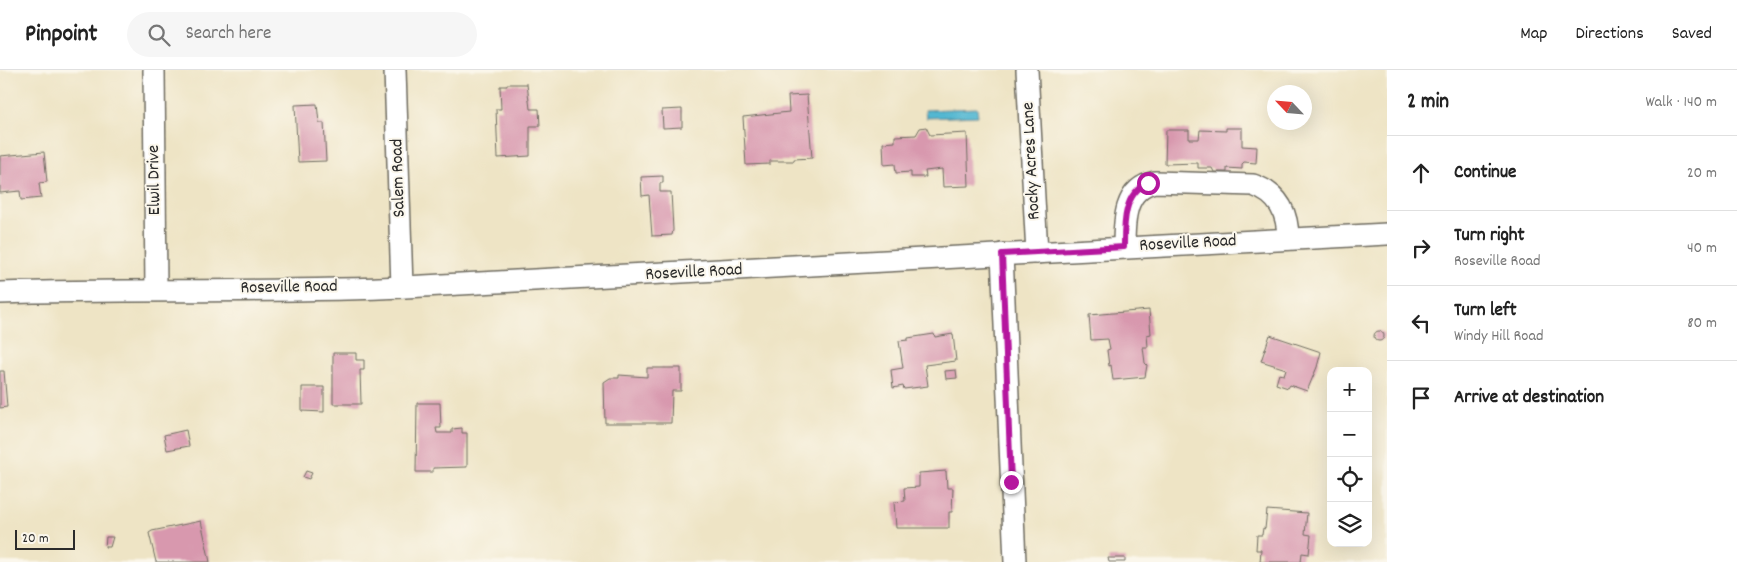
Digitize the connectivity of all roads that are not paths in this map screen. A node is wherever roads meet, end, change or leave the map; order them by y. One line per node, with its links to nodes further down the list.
1 (154, 70): 10 (street, Elwil Drive)
2 (395, 70): 9 (street, Salem Road)
3 (1027, 70): 7 (street, Rocky Acres Lane)
4 (1387, 234): 5 (street, Roseville Road)
5 (1288, 239): 6 (street, Roseville Road); 6 (street)
6 (1124, 247): 7 (street, Roseville Road)
7 (1037, 253): 8 (street, Roseville Road)
8 (1002, 254): 9 (street, Roseville Road); 12 (street)
9 (402, 287): 10 (street, Roseville Road)
10 (156, 290): 11 (street, Roseville Road)
11 (0, 293)
12 (1015, 562)

